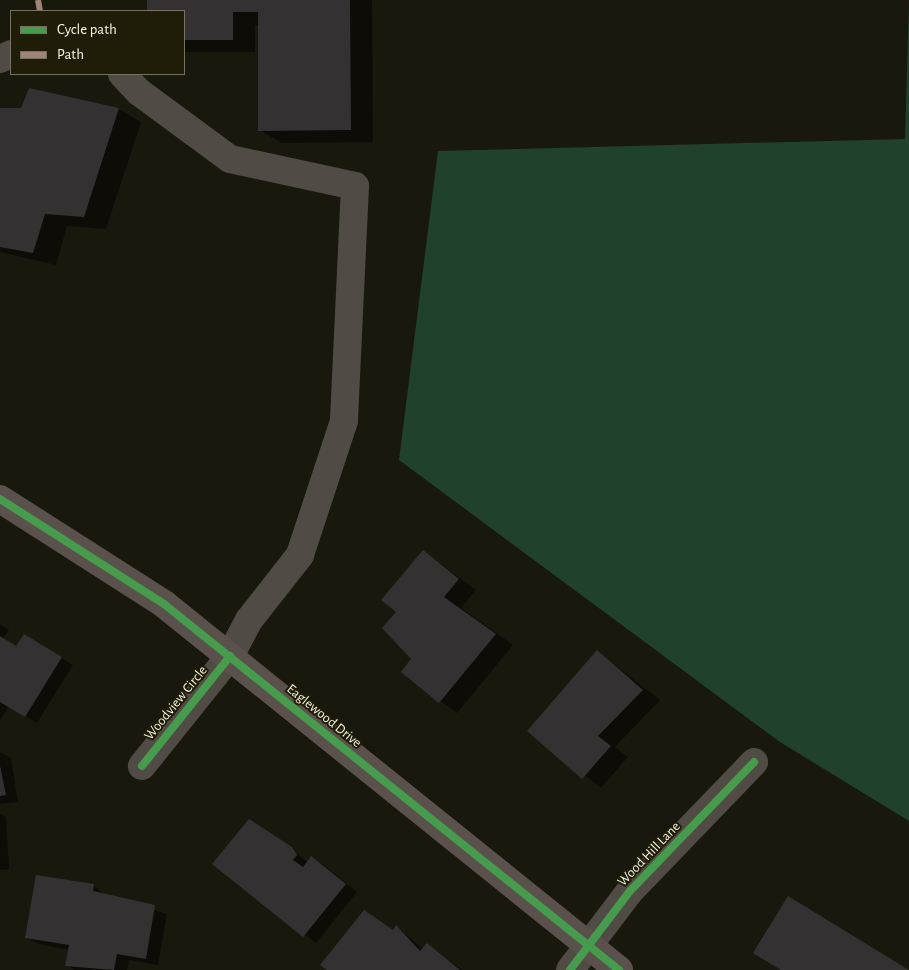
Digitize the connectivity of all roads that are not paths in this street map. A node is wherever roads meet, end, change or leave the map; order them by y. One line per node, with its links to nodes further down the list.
1 (123, 75): 3 (street, Woodview Circle)
2 (0, 499): 3 (main road, Eaglewood Drive)
3 (230, 656): 5 (street, Woodview Circle); 6 (main road, Eaglewood Drive)
4 (754, 762): 6 (street, Wood Hill Lane)
5 (142, 766)
6 (587, 946): 7 (street, Wood Hill Lane); 8 (main road, Eaglewood Drive)
7 (570, 970)
8 (619, 970)

